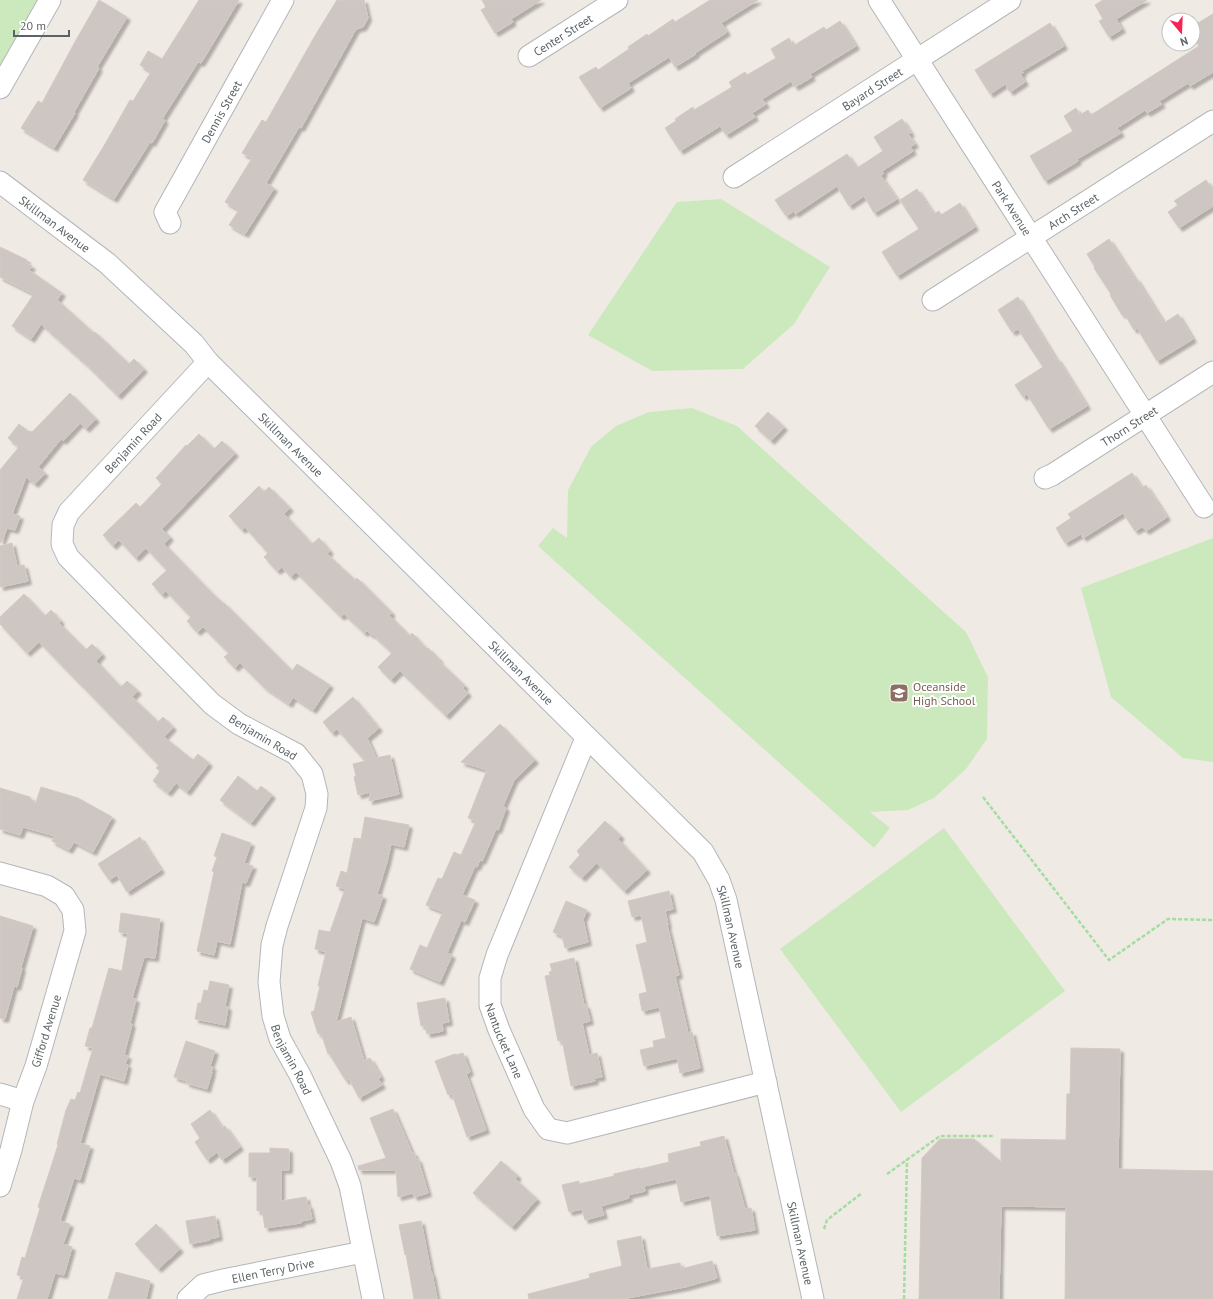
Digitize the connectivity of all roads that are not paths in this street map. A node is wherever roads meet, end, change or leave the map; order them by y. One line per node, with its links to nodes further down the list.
1 (50, 0): 8 (street)
2 (283, 0): 12 (street, Dennis Street)
3 (617, 0): 6 (street, Center Street)
4 (879, 0): 7 (street, Park Avenue)
5 (1010, 0): 7 (street, Bayard Street)
6 (529, 56)
7 (917, 60): 10 (street, Bayard Street); 13 (street, Park Avenue)
8 (0, 88)
9 (1213, 121): 13 (street, Arch Street)
10 (734, 177)
11 (0, 182): 15 (street, Skillman Avenue)
12 (170, 224)
13 (1031, 238): 14 (street, Arch Street); 17 (street, Park Avenue)
14 (933, 300)
15 (208, 362): 20 (street, Skillman Avenue); 26 (street, Benjamin Road)
16 (1213, 372): 17 (street, Thorn Street)
17 (1145, 416): 18 (street, Thorn Street); 19 (street, Park Avenue)
18 (1045, 478)
19 (1204, 507)
20 (586, 738): 22 (street, Skillman Avenue); 22 (street, Nantucket Lane)
21 (0, 873): 24 (street, Gifford Avenue)
22 (766, 1082): 27 (street, Skillman Avenue)
23 (0, 1094): 24 (street)
24 (23, 1101): 25 (street, Gifford Avenue)
25 (0, 1186)
26 (364, 1252): 28 (street, Ellen Terry Drive); 29 (street, Benjamin Road)
27 (810, 1298)
28 (188, 1299)
29 (373, 1299)

